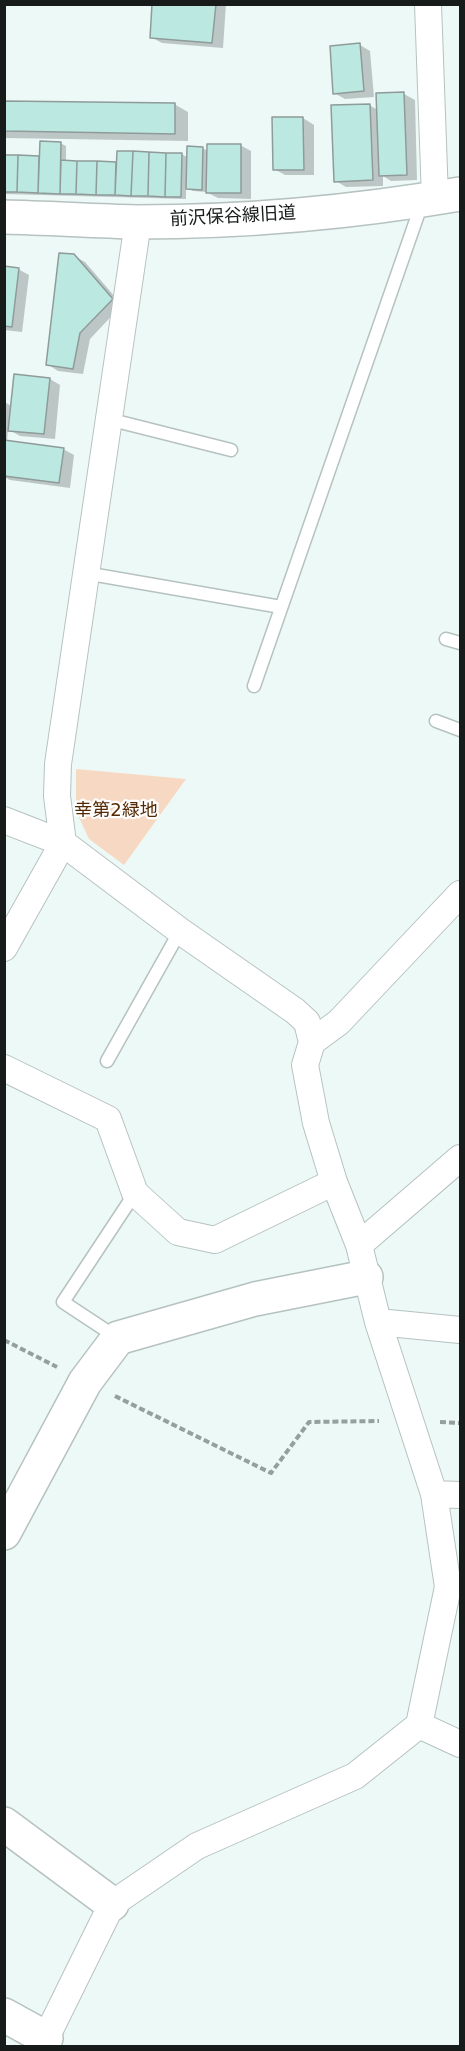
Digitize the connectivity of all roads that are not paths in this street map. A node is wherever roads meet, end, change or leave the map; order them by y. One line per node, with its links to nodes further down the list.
1 (428, 4): 2 (street)
2 (439, 198): 4 (street, 前沢保谷線旧道); 8 (lane)
3 (4, 216): 4 (street, 前沢保谷線旧道)
4 (138, 222): 5 (street)
5 (108, 419): 6 (lane); 7 (street)
6 (231, 450)
7 (86, 573): 8 (lane); 15 (street)
8 (281, 607): 11 (lane)
9 (446, 639): 10 (lane)
10 (460, 643)
11 (254, 686)
12 (436, 721): 13 (lane)
13 (460, 730)
14 (4, 820): 15 (street)
15 (63, 843): 17 (street); 18 (street)
16 (460, 894): 19 (street)
17 (180, 931): 19 (street); 20 (lane)
18 (4, 948)
19 (312, 1042): 23 (street)
20 (107, 1061)
21 (4, 1068): 24 (street)
22 (460, 1158): 25 (street)
23 (334, 1182): 24 (street); 25 (street)
24 (135, 1193): 29 (lane)
25 (359, 1245): 26 (street)
26 (366, 1277): 27 (street); 29 (street)
27 (378, 1322): 28 (street); 31 (street)
28 (460, 1330)
29 (118, 1338): 30 (street)
30 (15, 1488): 33 (street)
31 (434, 1494): 32 (street); 34 (street)
32 (460, 1495)
33 (4, 1533)
34 (419, 1725): 35 (street); 37 (street)
35 (460, 1744)
36 (4, 1824): 37 (street)
37 (112, 1904): 39 (street)
38 (4, 2015): 39 (street)
39 (46, 2044)

